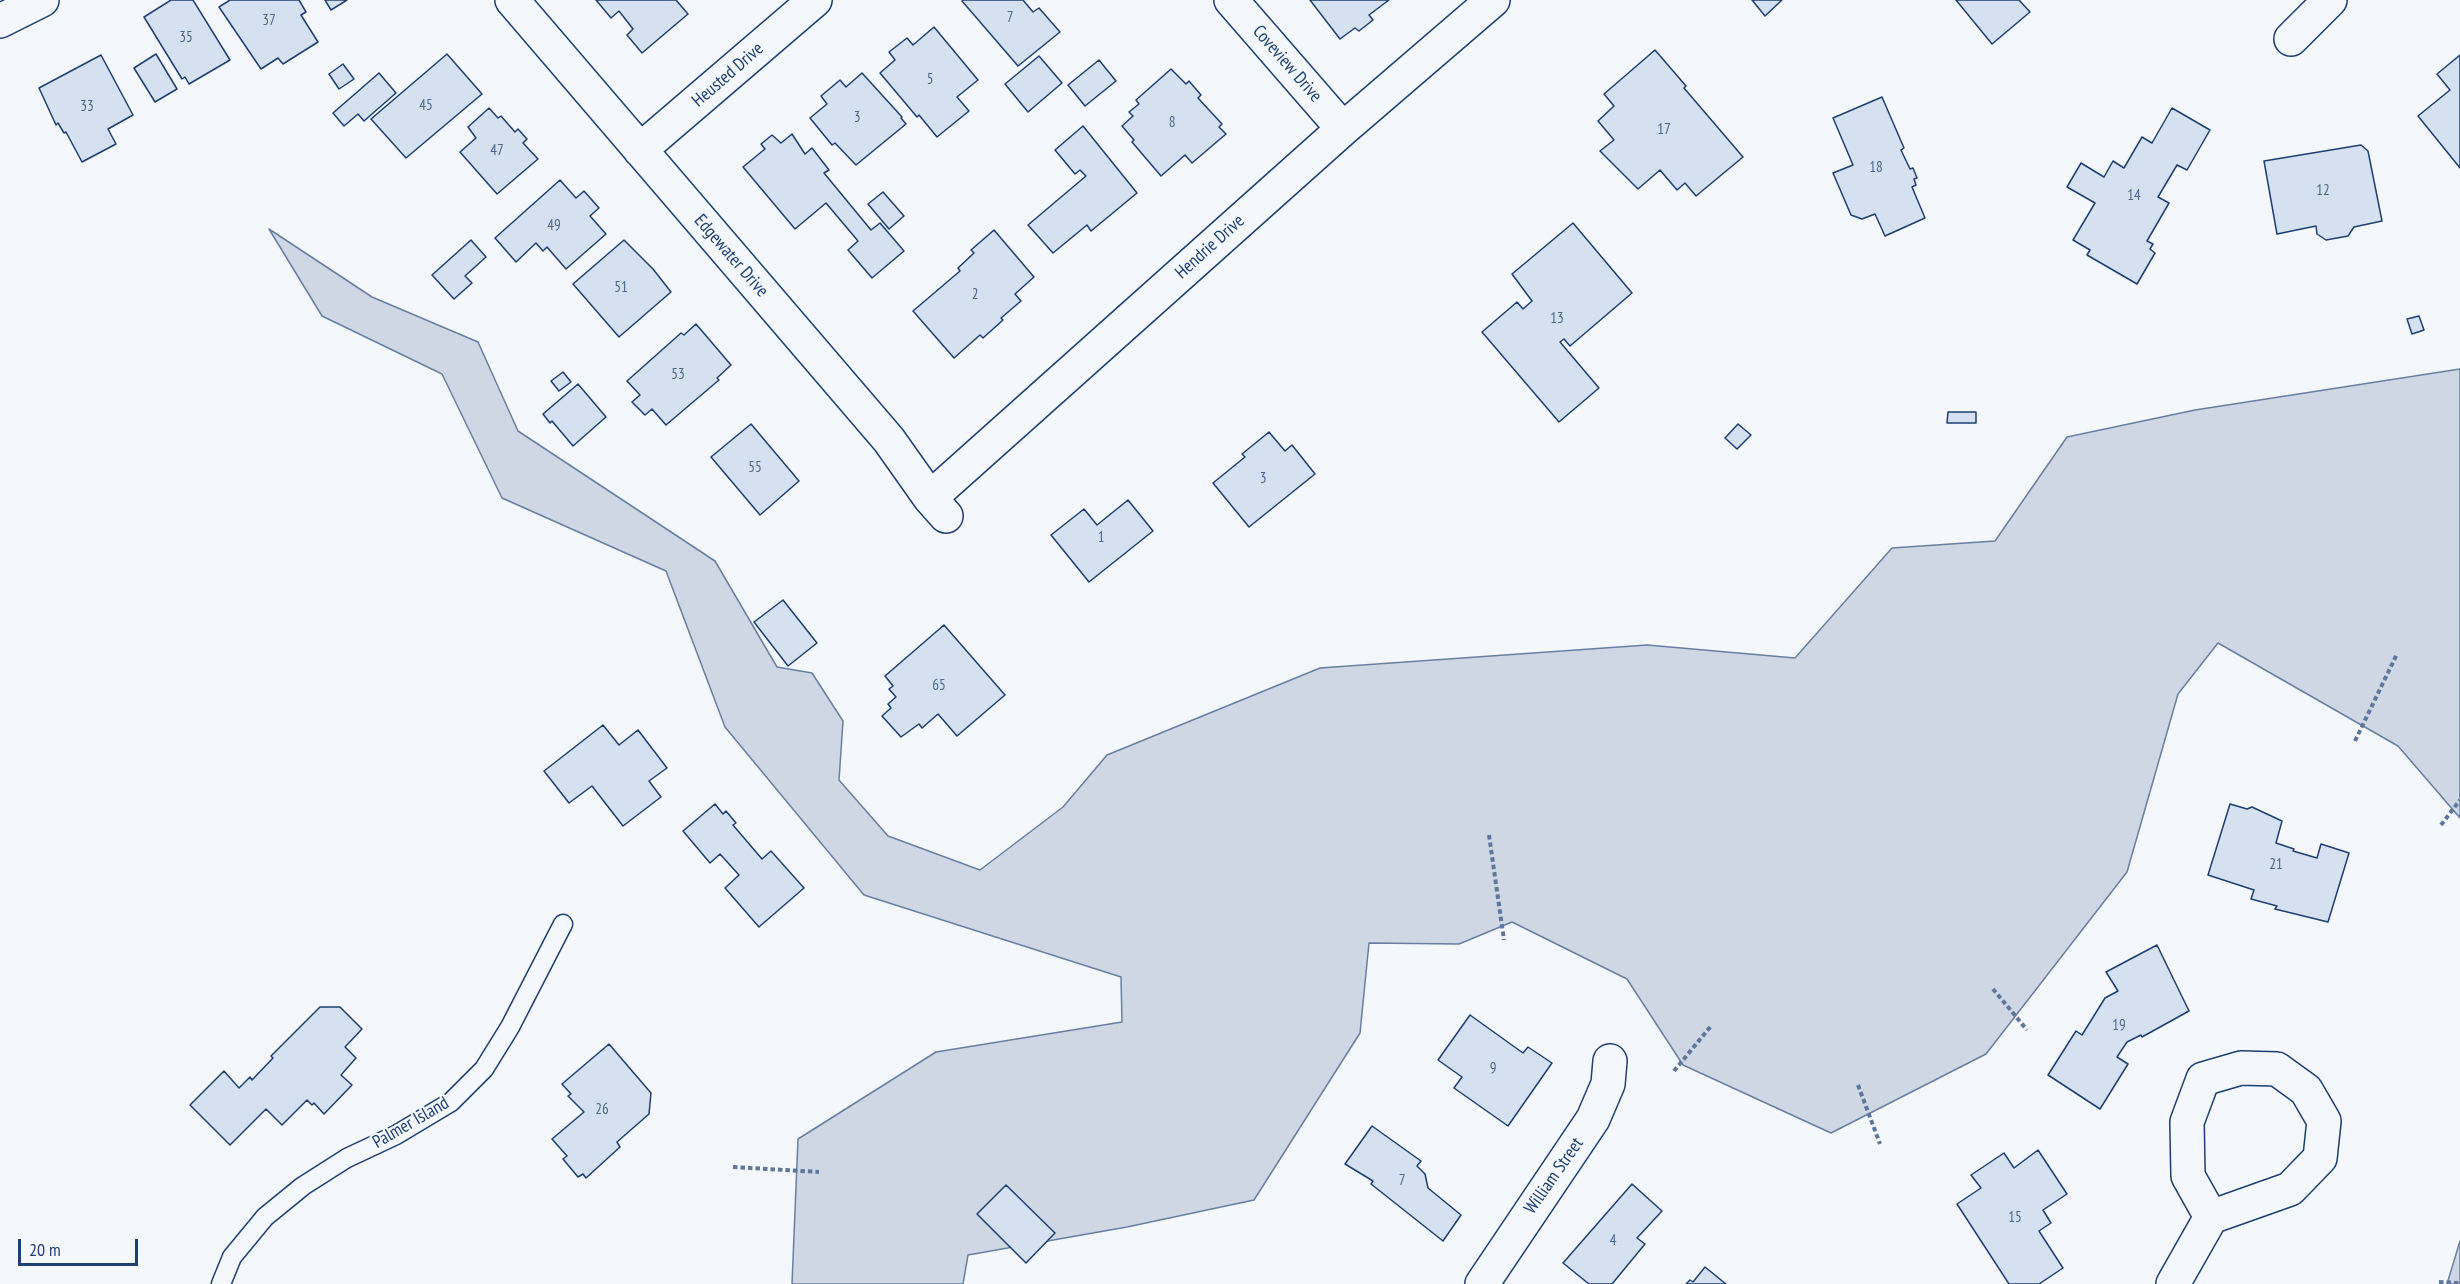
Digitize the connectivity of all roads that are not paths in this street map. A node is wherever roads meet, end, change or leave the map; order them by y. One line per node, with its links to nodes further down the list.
1 (42, 0): 7 (street)
2 (512, 0): 10 (street, Edgewater Drive)
3 (815, 0): 10 (street, Heusted Drive)
4 (1231, 0): 9 (street, Coveview Drive)
5 (1493, 0): 9 (street, Hendrie Drive)
6 (2330, 0): 8 (street)
7 (0, 21)
8 (2291, 39)
9 (1343, 129): 11 (street, Hendrie Drive)
10 (640, 150): 11 (street, Edgewater Drive)
11 (938, 507)
12 (563, 924): 15 (lane, Palmer Island)
13 (1610, 1061): 16 (street, William Street)
14 (2211, 1217): 14 (street); 17 (street)
15 (221, 1284)
16 (1482, 1284)
17 (2173, 1284)

